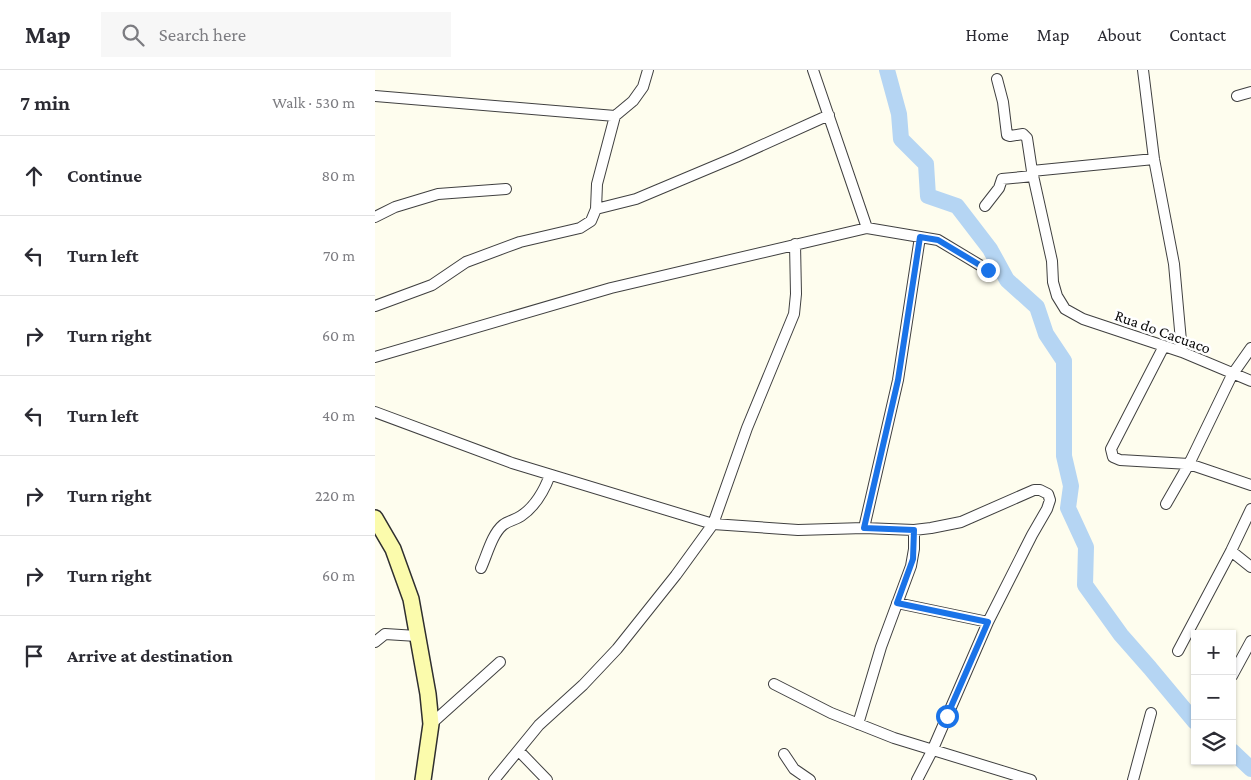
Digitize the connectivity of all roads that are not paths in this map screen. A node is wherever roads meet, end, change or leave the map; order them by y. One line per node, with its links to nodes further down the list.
1 (648, 70): 9 (street)
2 (813, 70): 8 (street)
3 (1143, 70): 10 (street)
4 (997, 79): 11 (street)
5 (1251, 92): 7 (street)
6 (375, 96): 9 (street)
7 (1237, 96)
8 (829, 115): 14 (street); 16 (street)
9 (615, 116): 14 (street)
10 (1154, 158): 11 (street); 23 (street)
11 (1033, 173): 13 (street); 21 (street, Rua do Cacuaco)
12 (506, 189): 15 (street)
13 (985, 206)
14 (596, 209): 20 (street)
15 (375, 216)
16 (867, 228): 17 (street); 18 (street)
17 (920, 237): 19 (street); 35 (street)
18 (795, 244): 24 (street); 34 (street)
19 (988, 270)
20 (375, 306)
21 (1163, 346): 23 (street, Rua do Cacuaco); 28 (street)
22 (1251, 348): 25 (street)
23 (1181, 352): 25 (street, Rua do Cacuaco)
24 (375, 357)
25 (1232, 374): 26 (street, Rua do Cacuaco); 28 (street)
26 (1251, 381)
27 (375, 412): 29 (street)
28 (1189, 464): 30 (street); 31 (street)
29 (550, 475): 34 (street); 39 (street)
30 (1251, 485)
31 (1166, 504)
32 (1251, 509): 37 (street)
33 (375, 518): 42 (street)
34 (713, 524): 35 (street); 53 (street)
35 (864, 528): 36 (street)
36 (914, 530): 40 (street); 41 (street)
37 (1231, 551): 38 (street); 45 (street)
38 (1251, 567)
39 (481, 568)
40 (897, 603): 41 (street); 51 (street)
41 (988, 622): 52 (street)
42 (417, 636): 44 (street); 50 (street)
43 (1251, 641): 47 (street)
44 (375, 642)
45 (1177, 651)
46 (500, 662): 50 (street)
47 (1233, 675)
48 (774, 684): 51 (street)
49 (1151, 713): 61 (street)
50 (431, 724): 55 (street)
51 (859, 724): 52 (street)
52 (932, 750): 59 (street); 60 (street)
53 (519, 751): 56 (street); 57 (street)
54 (784, 754): 58 (street)
55 (423, 780)
56 (494, 780)
57 (547, 780)
58 (810, 780)
59 (917, 780)
60 (1031, 780)
61 (1133, 780)

